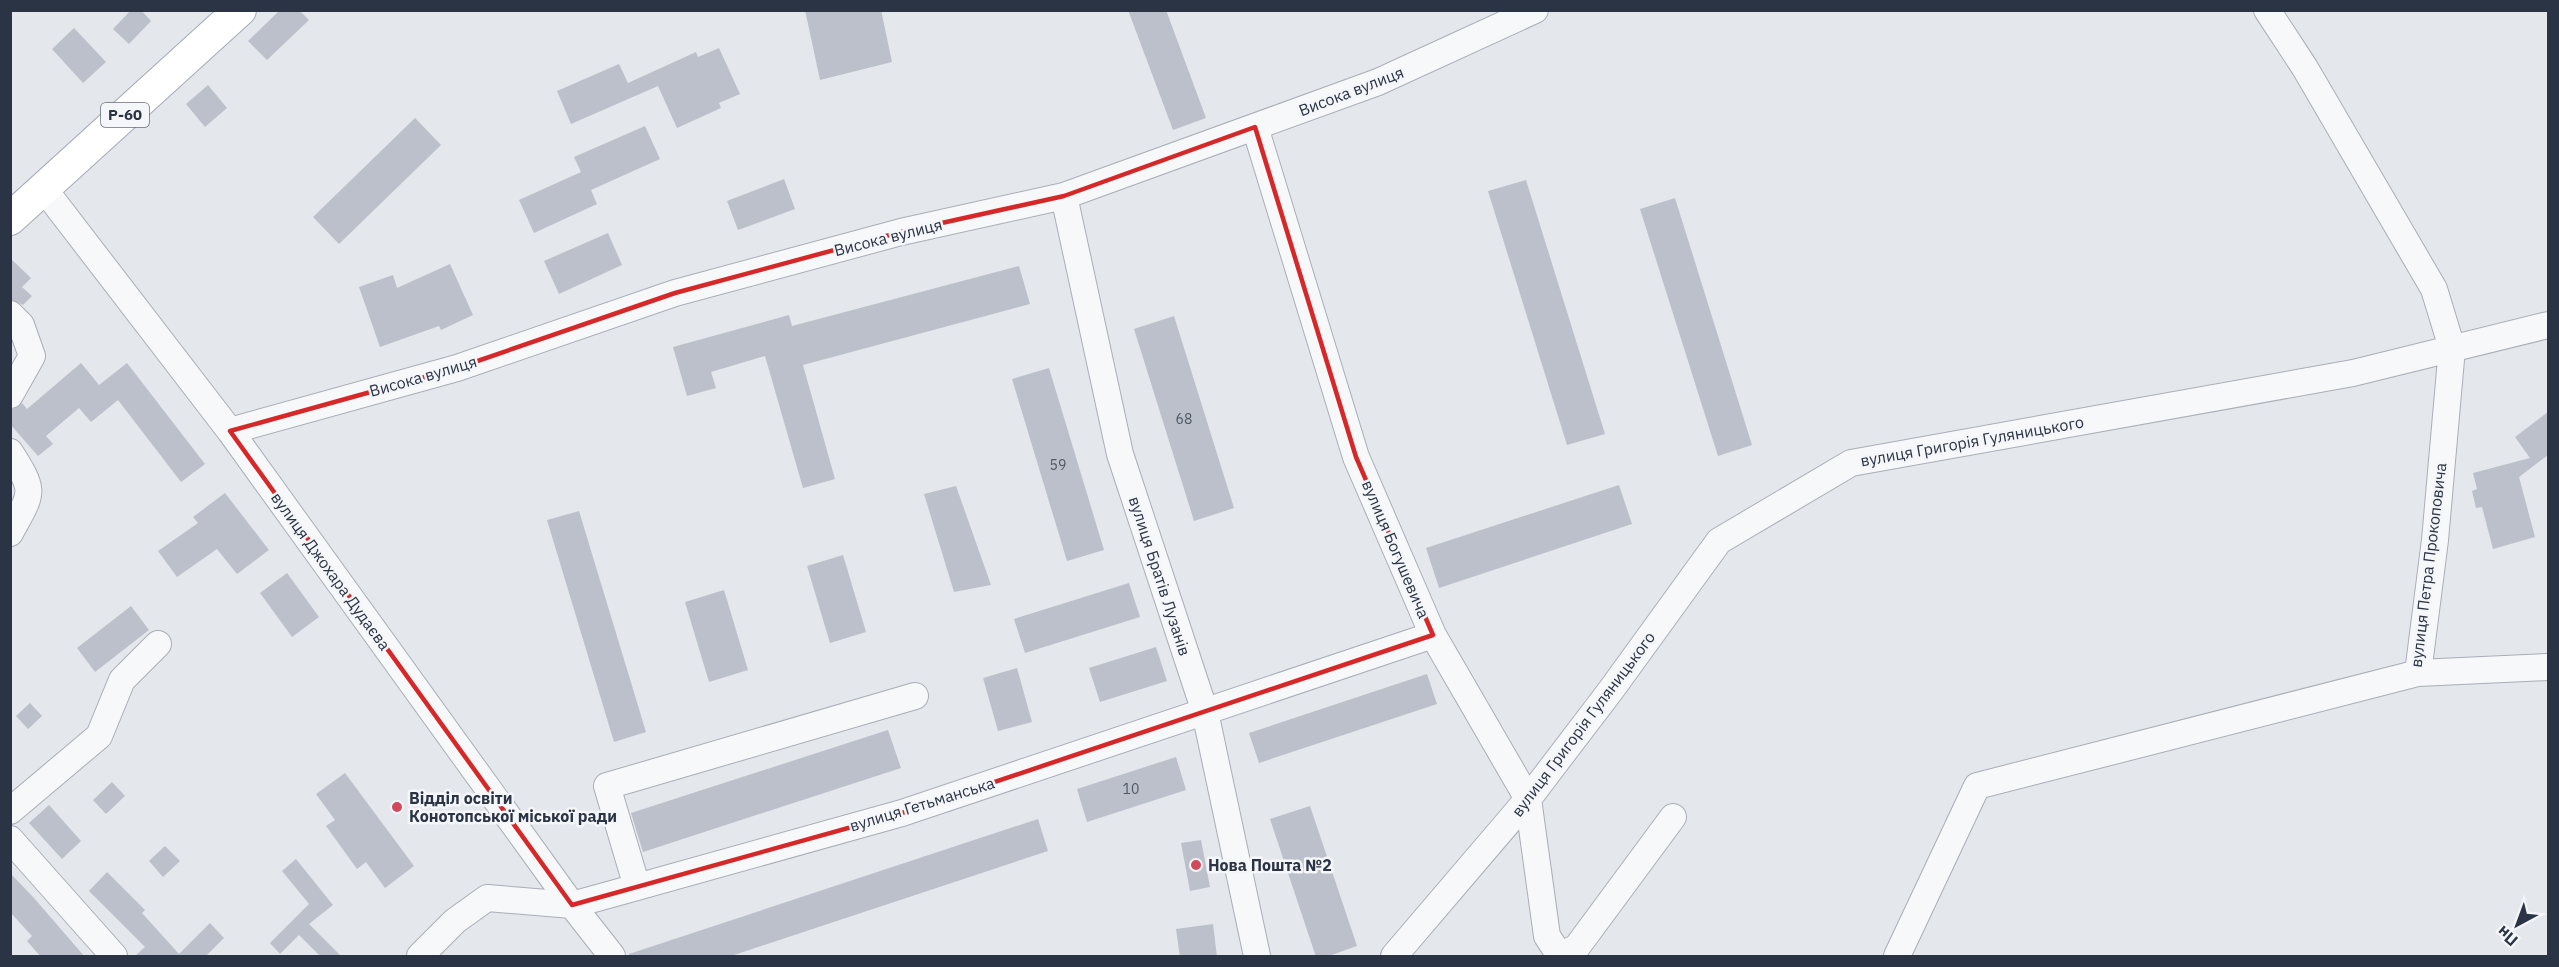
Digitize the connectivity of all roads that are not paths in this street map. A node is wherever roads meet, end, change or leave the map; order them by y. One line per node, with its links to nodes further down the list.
1 (240, 10): 5 (main road, Р-60)
2 (1535, 10): 4 (street, Висока вулиця)
3 (2266, 10): 10 (street, вулиця Петра Прокоповича)
4 (1255, 127): 6 (street, Висока вулиця); 15 (street, вулиця Богушевича)
5 (44, 189): 7 (main road, Р-60); 12 (street, вулиця Джохара Дудаєва)
6 (1064, 196): 12 (street, Висока вулиця); 20 (street, вулиця Братів Лузанів)
7 (10, 219)
8 (10, 314): 11 (street)
9 (2548, 325): 10 (street, вулиця Григорія Гуляницького)
10 (2452, 348): 18 (street, вулиця Петра Прокоповича); 21 (street, вулиця Григорія Гуляницького)
11 (10, 395)
12 (230, 431): 26 (street, вулиця Джохара Дудаєва)
13 (10, 452): 14 (street)
14 (10, 533)
15 (1433, 635): 20 (street, вулиця Гетьманська); 21 (street, вулиця Богушевича)
16 (158, 644): 22 (street)
17 (2548, 667): 18 (street)
18 (2418, 674): 32 (street, вулиця Петра Прокоповича)
19 (915, 696): 25 (street)
20 (1205, 712): 25 (street, вулиця Гетьманська); 30 (street, вулиця Братів Лузанів)
21 (1528, 799): 23 (street, вулиця Богушевича); 31 (street, вулиця Григорія Гуляницького)
22 (10, 811)
23 (1673, 817)
24 (10, 839): 27 (street)
25 (637, 887): 26 (street, вулиця Гетьманська)
26 (572, 905): 28 (street, вулиця Гетьманська); 29 (street, вулиця Джохара Дудаєва)
27 (114, 957)
28 (420, 957)
29 (612, 957)
30 (1257, 957)
31 (1394, 957)
32 (1897, 957)

